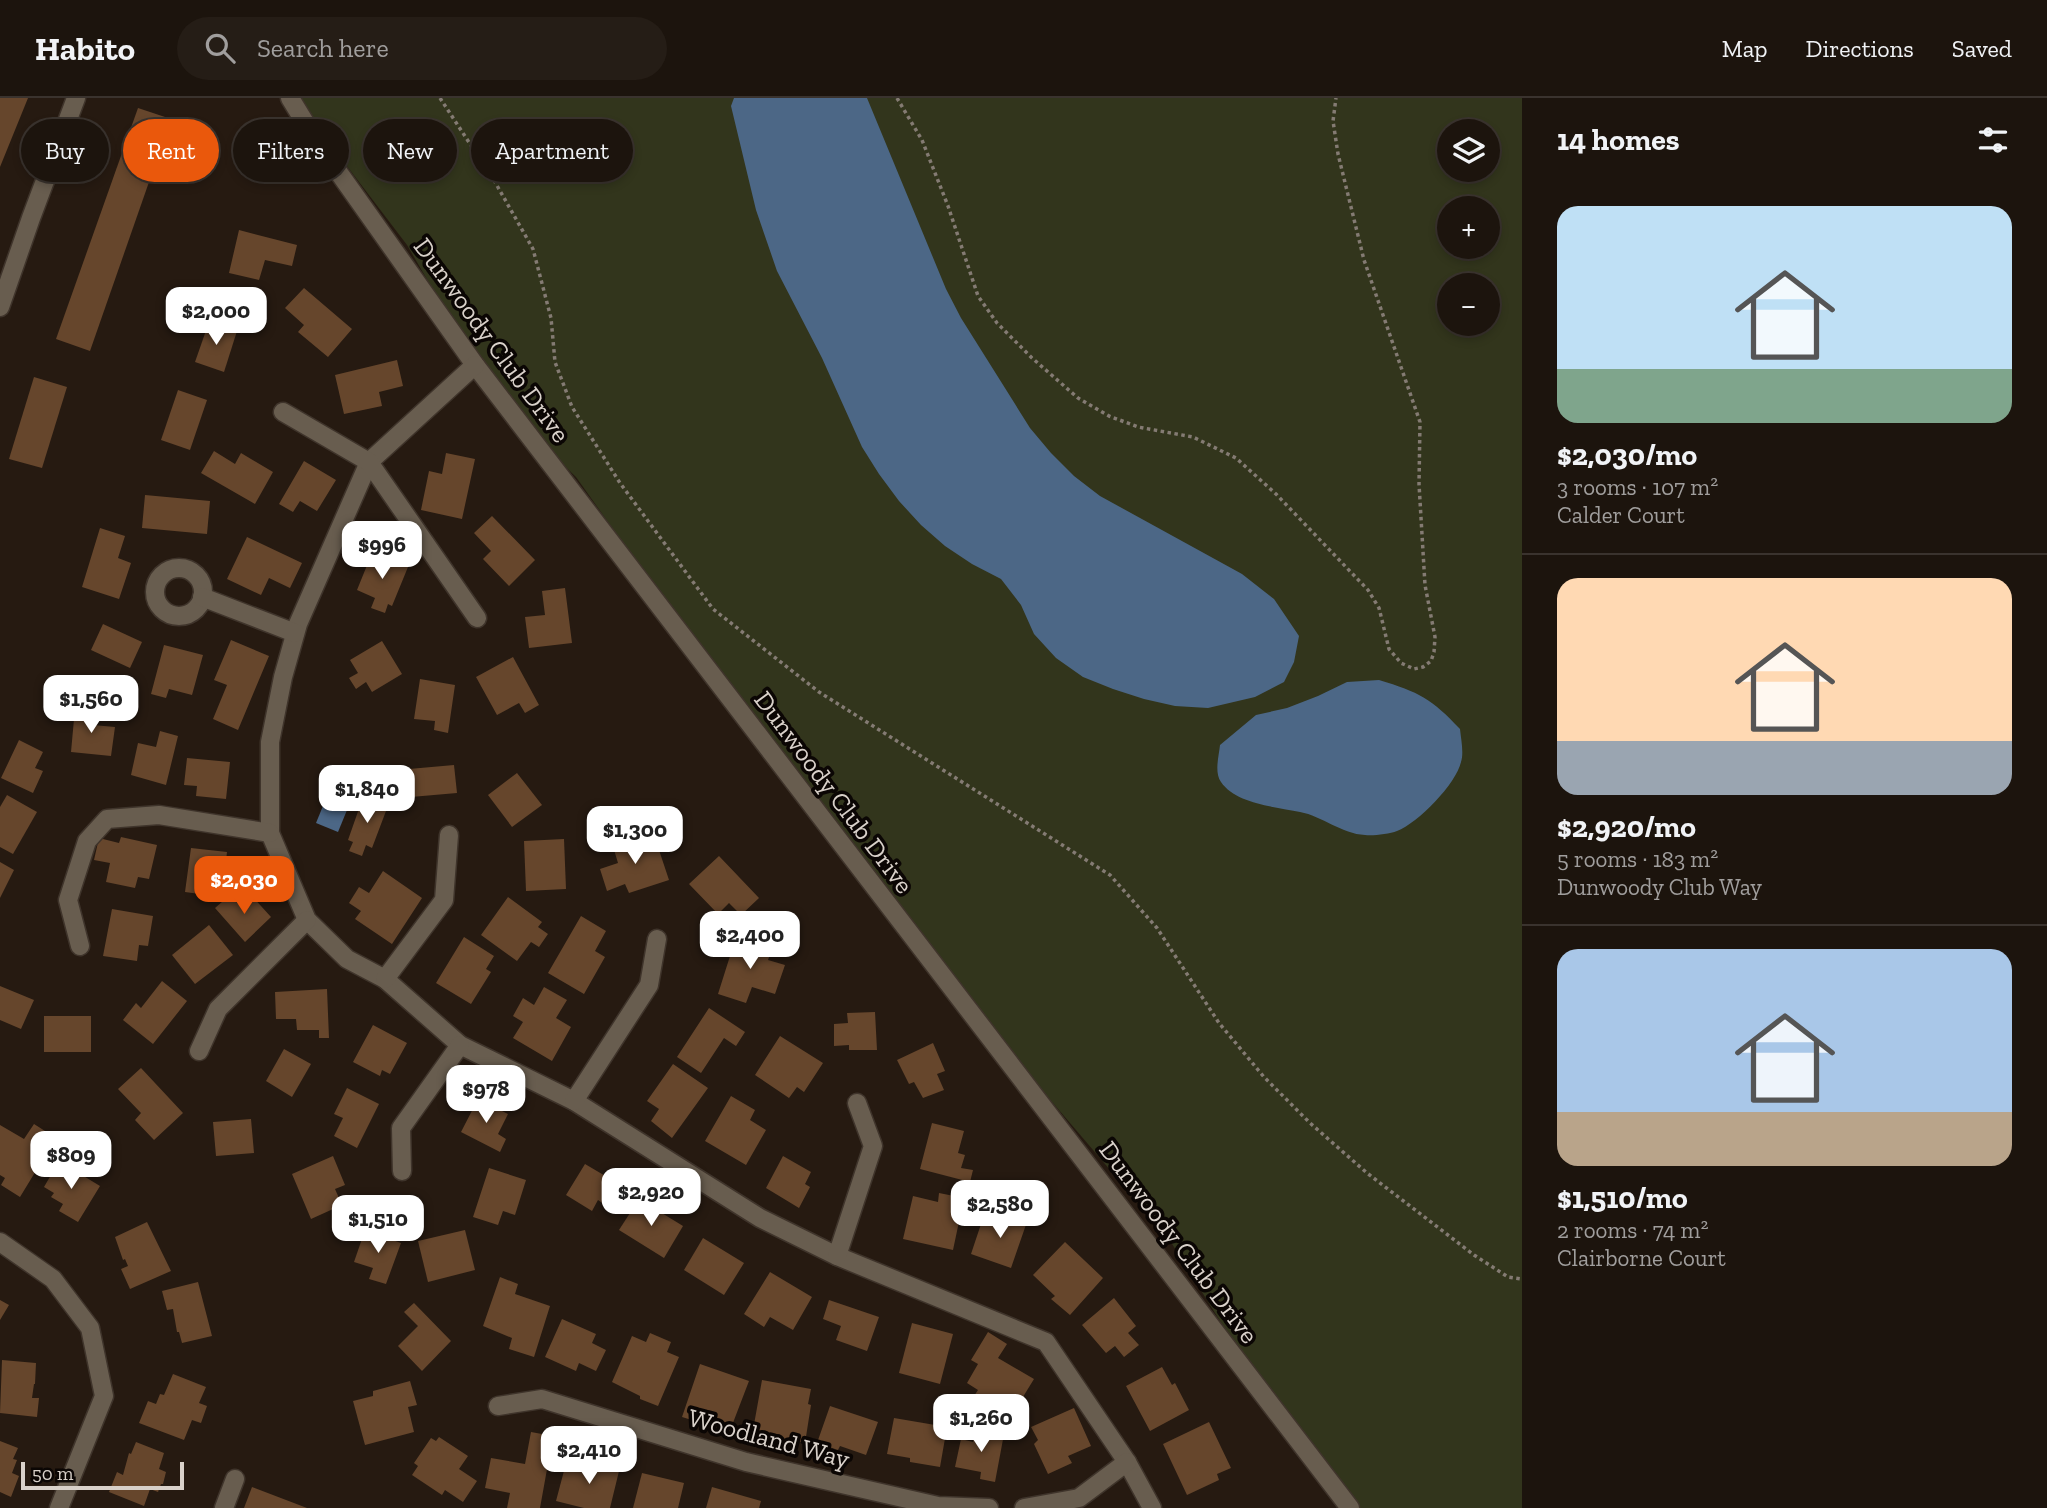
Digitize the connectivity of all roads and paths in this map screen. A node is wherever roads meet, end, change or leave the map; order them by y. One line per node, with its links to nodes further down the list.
1 (76, 98): 6 (street)
2 (290, 98): 7 (street, Dunwoody Club Drive)
3 (440, 98): 26 (path)
4 (897, 98): 5 (path)
5 (1336, 98)
6 (0, 307)
7 (475, 365): 9 (street); 30 (street, Dunwoody Club Drive)
8 (283, 412): 9 (street)
9 (369, 462): 11 (street); 12 (street)
10 (202, 597): 12 (street)
11 (477, 618)
12 (295, 633): 13 (street)
13 (270, 833): 15 (street); 17 (street)
14 (449, 835): 18 (street)
15 (307, 920): 18 (street); 20 (street)
16 (657, 939): 21 (street)
17 (80, 946)
18 (385, 979): 19 (street)
19 (460, 1045): 21 (street); 23 (street)
20 (199, 1051)
21 (574, 1101): 25 (street)
22 (857, 1103): 25 (street)
23 (402, 1171)
24 (0, 1242): 31 (street)
25 (837, 1256): 28 (street)
26 (1522, 1279)
27 (498, 1406): 33 (street, Woodland Way)
28 (1127, 1462): 34 (street); 35 (street)
29 (235, 1479): 32 (street)
30 (1343, 1506)
31 (59, 1508)
32 (224, 1508)
33 (989, 1508)
34 (1024, 1508)
35 (1152, 1508)

